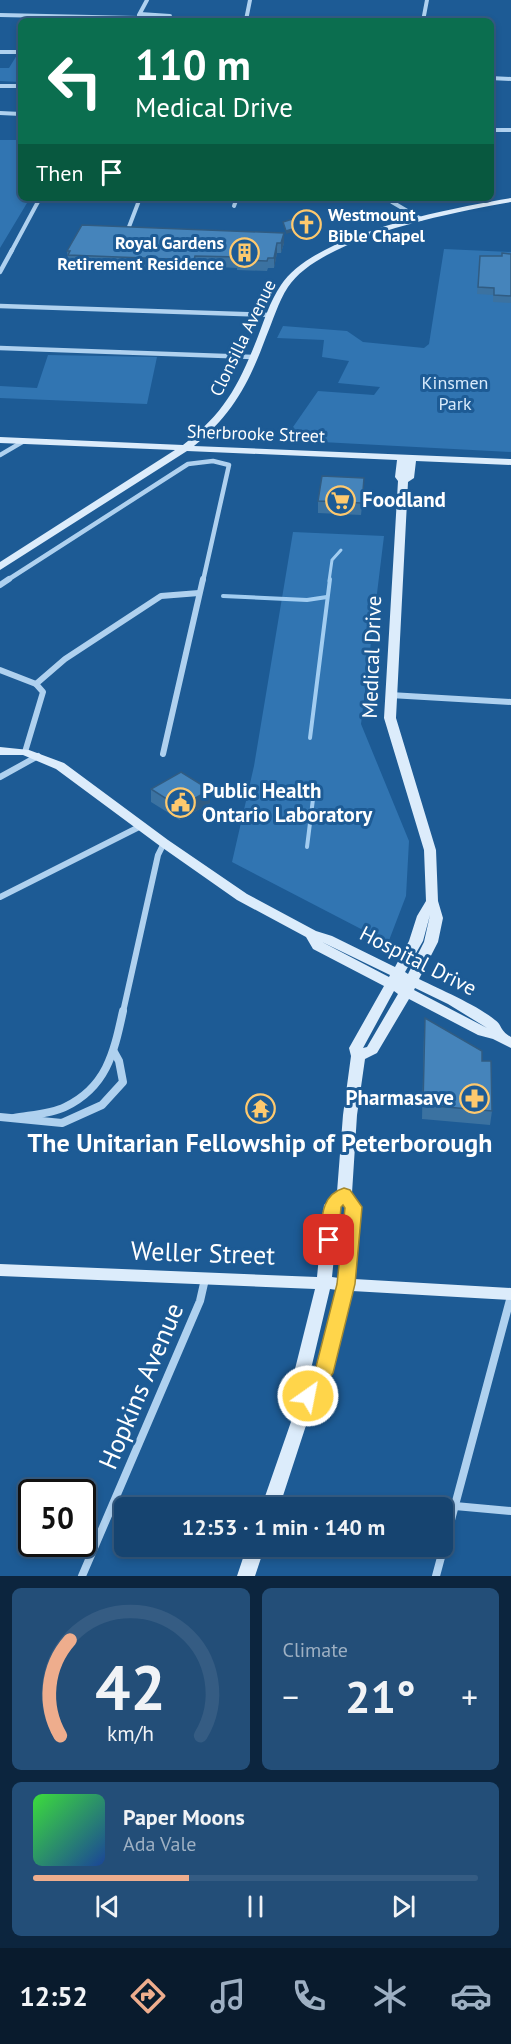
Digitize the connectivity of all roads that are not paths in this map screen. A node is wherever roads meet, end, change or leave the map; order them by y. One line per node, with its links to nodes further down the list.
1 (147, 0): 4 (street)
2 (250, 0): 9 (street)
3 (427, 0): 10 (street)
4 (140, 14): 6 (street); 8 (street)
5 (0, 15): 7 (street)
6 (170, 16)
7 (82, 18)
8 (138, 18)
9 (246, 18)
10 (424, 18)
11 (0, 52): 12 (street)
12 (18, 52)
13 (494, 78): 14 (street)
14 (511, 79)
15 (0, 86): 16 (street)
16 (18, 86)
17 (0, 113): 18 (street)
18 (18, 114)
19 (494, 130): 20 (street)
20 (511, 130)
21 (511, 200): 27 (main road, Clonsilla Avenue)
22 (37, 201): 29 (street)
23 (139, 201): 28 (street)
24 (236, 201): 26 (street)
25 (392, 201): 27 (street)
26 (234, 206)
27 (421, 219): 31 (main road, Clonsilla Avenue)
28 (127, 232)
29 (0, 272)
30 (0, 306): 31 (street)
31 (271, 315): 33 (main road, Clonsilla Avenue)
32 (0, 348): 33 (street)
33 (253, 357): 36 (main road, Clonsilla Avenue)
34 (0, 440): 35 (main road, Sherbrooke Street)
35 (25, 441): 36 (main road, Sherbrooke Street); 37 (street)
36 (186, 448): 38 (main road, Sherbrooke Street); 40 (main road, Clonsilla Avenue)
37 (0, 455)
38 (407, 457): 39 (main road, Sherbrooke Street); 45 (main road, Medical Drive)
39 (511, 462)
40 (0, 567)
41 (0, 585): 42 (street)
42 (199, 593): 44 (street); 49 (street)
43 (0, 670): 44 (street)
44 (36, 684): 48 (street)
45 (390, 695): 46 (street); 55 (main road, Medical Drive)
46 (511, 702)
47 (0, 751): 48 (main road, Hospital Drive)
48 (25, 752): 50 (main road, Hospital Drive)
49 (163, 754)
50 (39, 756): 51 (street); 52 (main road, Hospital Drive)
51 (0, 777)
52 (141, 826): 53 (main road, Hospital Drive); 54 (street)
53 (164, 843): 56 (main road, Hospital Drive); 59 (street)
54 (0, 897)
55 (432, 901): 56 (main road, Medical Drive); 57 (main road, Medical Drive)
56 (395, 979): 57 (main road, Hospital Drive); 60 (main road, Medical Drive)
57 (409, 987): 58 (main road, Hospital Drive); 60 (main road, Medical Drive)
58 (511, 1043)
59 (114, 1052): 62 (street); 62 (street)
60 (358, 1056): 63 (main road, Medical Drive)
61 (0, 1117): 62 (street)
62 (14, 1118)
63 (344, 1194): 66 (main road, Medical Drive); 67 (main road, Medical Drive)
64 (0, 1269): 65 (main road, Weller Street)
65 (205, 1278): 66 (main road, Weller Street); 74 (street, Hopkins Avenue)
66 (324, 1283): 67 (main road, Weller Street); 69 (main road, Medical Drive)
67 (346, 1284): 68 (main road, Weller Street); 69 (main road, Medical Drive)
68 (511, 1295): 71 (street)
69 (308, 1396): 70 (main road, Medical Drive)
70 (274, 1497)
71 (455, 1506): 72 (street); 76 (street)
72 (511, 1511)
73 (252, 1557): 75 (main road)
74 (82, 1576)
75 (246, 1576)
76 (436, 1576)

